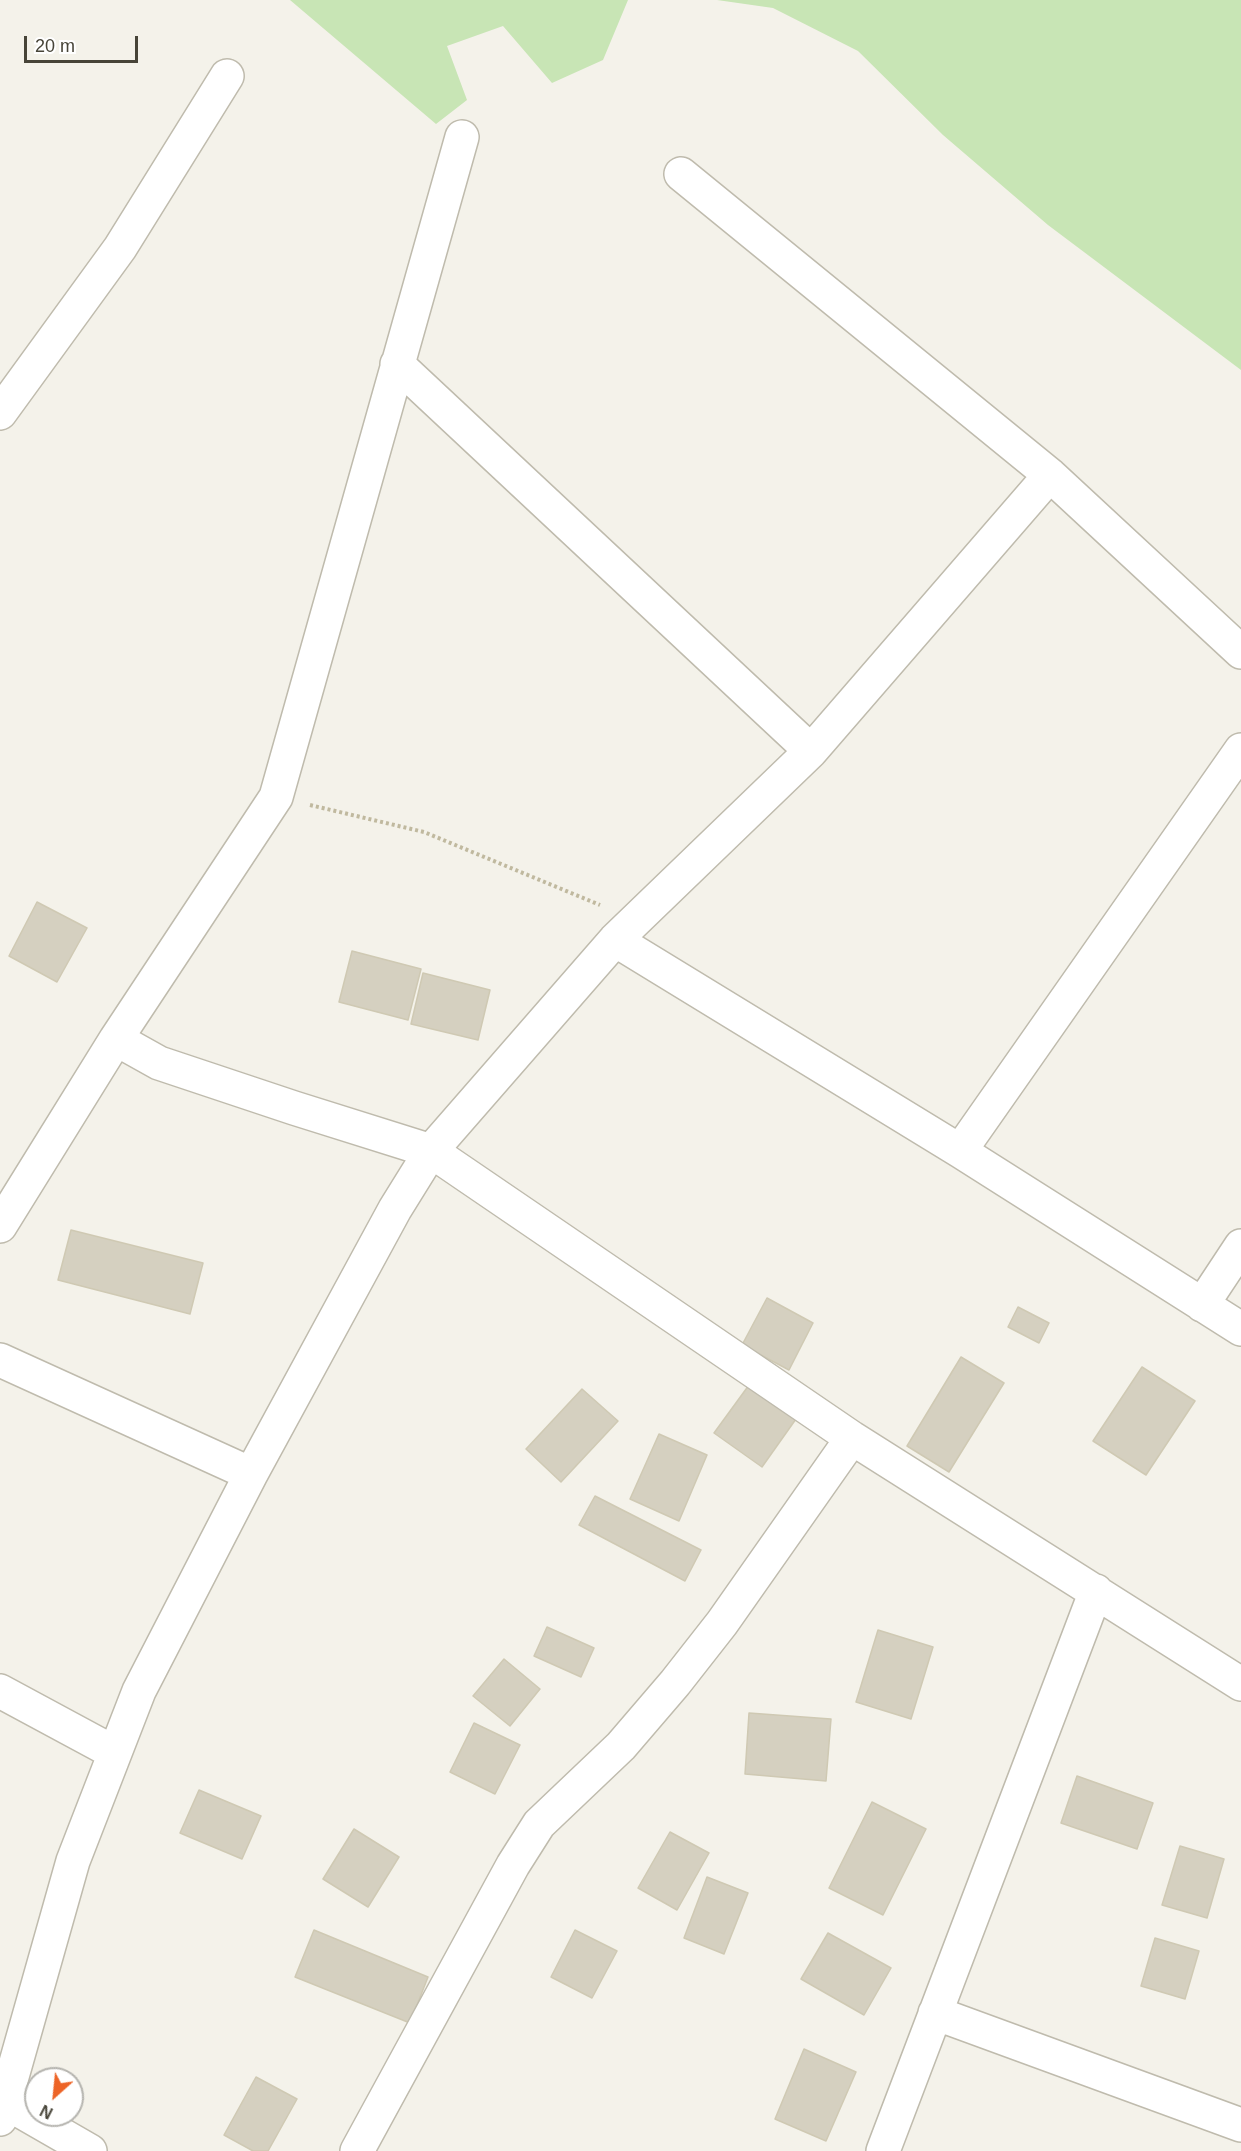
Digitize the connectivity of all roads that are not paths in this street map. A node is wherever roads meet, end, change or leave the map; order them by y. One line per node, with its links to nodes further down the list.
1 (227, 76): 5 (street)
2 (462, 137): 4 (street)
3 (681, 174): 6 (street)
4 (398, 364): 9 (street); 11 (street)
5 (0, 412)
6 (1050, 475): 7 (street); 9 (street)
7 (1241, 652)
8 (1241, 750): 13 (street)
9 (811, 751): 10 (street)
10 (626, 930): 12 (street); 13 (street)
11 (116, 1039): 12 (street); 14 (street)
12 (431, 1151): 19 (street); 20 (street)
13 (960, 1151): 16 (street)
14 (0, 1226)
15 (1241, 1246): 16 (street)
16 (1202, 1305): 17 (street)
17 (1241, 1329)
18 (0, 1360): 20 (street)
19 (852, 1437): 21 (street); 29 (street)
20 (251, 1474): 24 (street)
21 (1096, 1591): 22 (street); 25 (street)
22 (1241, 1684)
23 (0, 1691): 24 (street)
24 (115, 1753): 26 (street)
25 (935, 2013): 27 (street); 30 (street)
26 (2, 2110): 28 (street)
27 (1241, 2125)
28 (90, 2151)
29 (357, 2151)
30 (883, 2151)

